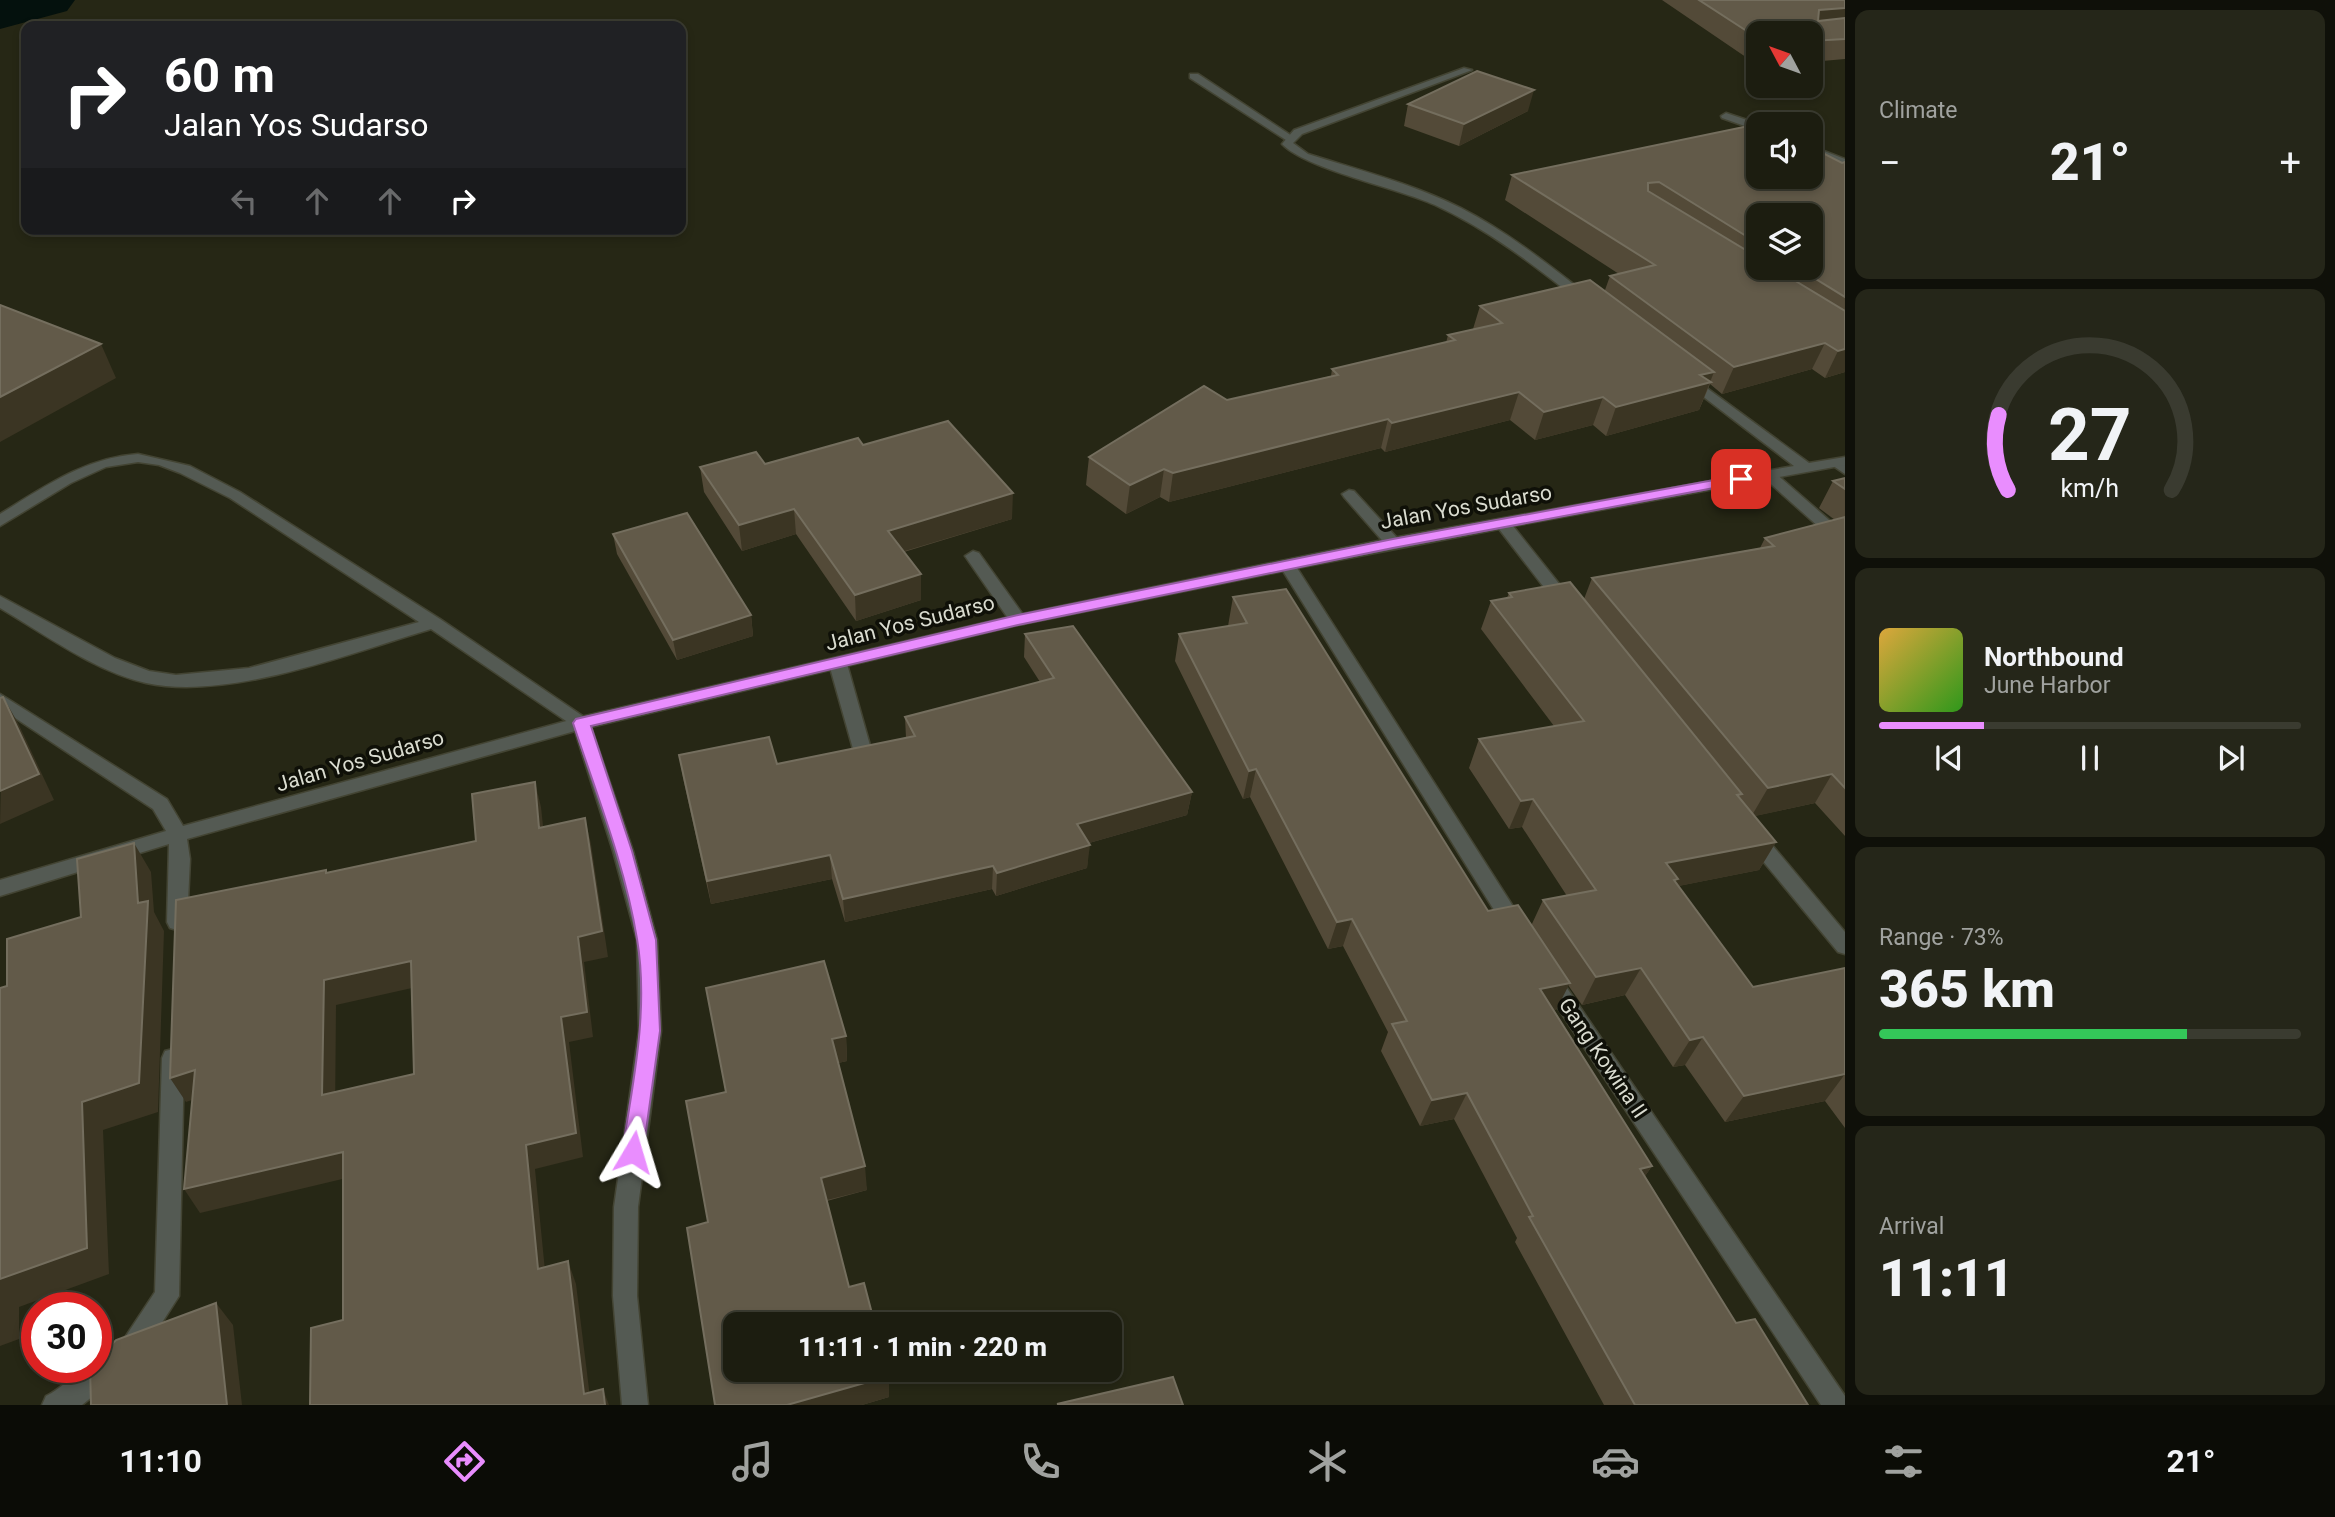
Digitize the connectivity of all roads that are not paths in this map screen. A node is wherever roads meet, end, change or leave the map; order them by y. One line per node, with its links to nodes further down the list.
1 (1467, 70): 5 (street)
2 (1194, 76): 5 (street)
3 (1726, 116): 4 (street)
4 (1746, 123)
5 (1290, 138): 8 (street)
6 (1823, 154): 7 (street)
7 (1845, 163)
8 (1597, 308)
9 (1674, 367): 11 (street)
10 (1842, 465): 11 (street, Jalan Yos Sudarso)
11 (1806, 468): 12 (street, Jalan Yos Sudarso)
12 (1768, 474): 15 (street, Jalan Yos Sudarso); 16 (street)
13 (1349, 494): 17 (street)
14 (0, 521): 23 (street)
15 (1503, 524): 17 (street, Jalan Yos Sudarso); 21 (street)
16 (1845, 542)
17 (1393, 543): 19 (street, Jalan Yos Sudarso)
18 (973, 556): 22 (street)
19 (1287, 564): 22 (street, Jalan Yos Sudarso); 36 (street, Gang Kowina II)
20 (0, 601): 23 (street)
21 (1577, 618)
22 (1018, 620): 24 (street, Jalan Yos Sudarso)
23 (434, 623): 26 (street)
24 (838, 664): 26 (street, Jalan Yos Sudarso); 27 (street)
25 (0, 700): 29 (street)
26 (582, 723): 29 (street, Jalan Yos Sudarso); 35 (street)
27 (866, 763)
28 (1740, 820): 32 (street)
29 (180, 834): 30 (street, Jalan Yos Sudarso); 31 (street)
30 (0, 888)
31 (177, 943)
32 (1845, 946)
33 (174, 1038): 34 (street)
34 (55, 1405)
35 (635, 1405)
36 (1836, 1405)

